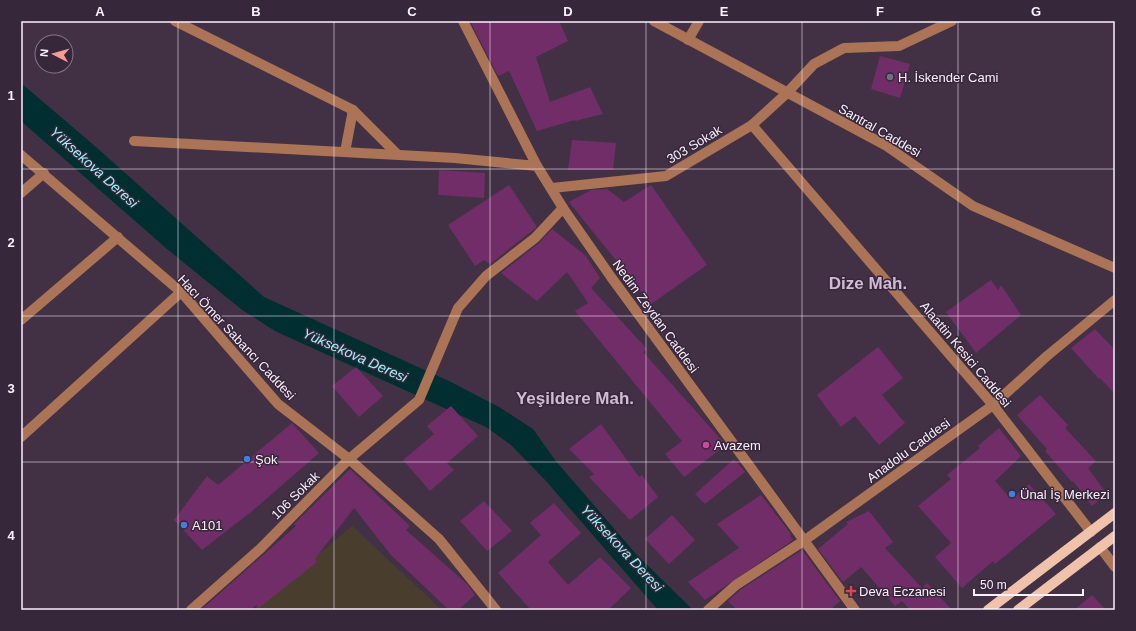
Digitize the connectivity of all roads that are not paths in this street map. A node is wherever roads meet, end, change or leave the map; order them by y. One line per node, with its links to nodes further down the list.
1 (175, 21): 8 (street)
2 (463, 21): 14 (street, Nedim Zeydan Caddesi)
3 (654, 21): 6 (street, Santral Caddesi)
4 (699, 21): 6 (street)
5 (952, 21): 7 (street, 303 Sokak)
6 (688, 40): 7 (street, Santral Caddesi)
7 (787, 93): 9 (street, 303 Sokak); 20 (street, Santral Caddesi)
8 (353, 110): 11 (street); 12 (street)
9 (752, 125): 16 (street, 303 Sokak); 24 (street, Alaattin Kesici Caddesi)
10 (134, 141): 11 (street)
11 (345, 152): 12 (street)
12 (397, 154): 14 (street)
13 (21, 155): 15 (street, Hacı Ömer Sabancı Caddesi)
14 (537, 166): 16 (street, Nedim Zeydan Caddesi)
15 (44, 173): 17 (street); 19 (street, Hacı Ömer Sabancı Caddesi)
16 (552, 188): 18 (street, Nedim Zeydan Caddesi)
17 (21, 193)
18 (563, 208): 26 (street, 106 Sokak); 30 (street, Nedim Zeydan Caddesi)
19 (118, 237): 21 (street, Hacı Ömer Sabancı Caddesi); 23 (street)
20 (1115, 268)
21 (181, 292): 25 (street); 26 (street, Hacı Ömer Sabancı Caddesi)
22 (1115, 300): 24 (street, Anadolu Caddesi)
23 (21, 320)
24 (993, 405): 28 (street, Alaattin Kesici Caddesi); 30 (street, Anadolu Caddesi)
25 (21, 438)
26 (349, 459): 33 (street, 106 Sokak); 34 (street, Hacı Ömer Sabancı Caddesi)
27 (1115, 513): 28 (main road)
28 (1091, 532): 37 (main road)
29 (1115, 536): 31 (main road)
30 (805, 540): 35 (street, Anadolu Caddesi); 36 (street, Nedim Zeydan Caddesi)
31 (1100, 547): 32 (street); 38 (main road)
32 (1115, 567)
33 (191, 610)
34 (496, 610)
35 (708, 610)
36 (856, 610)
37 (988, 610)
38 (1018, 610)

